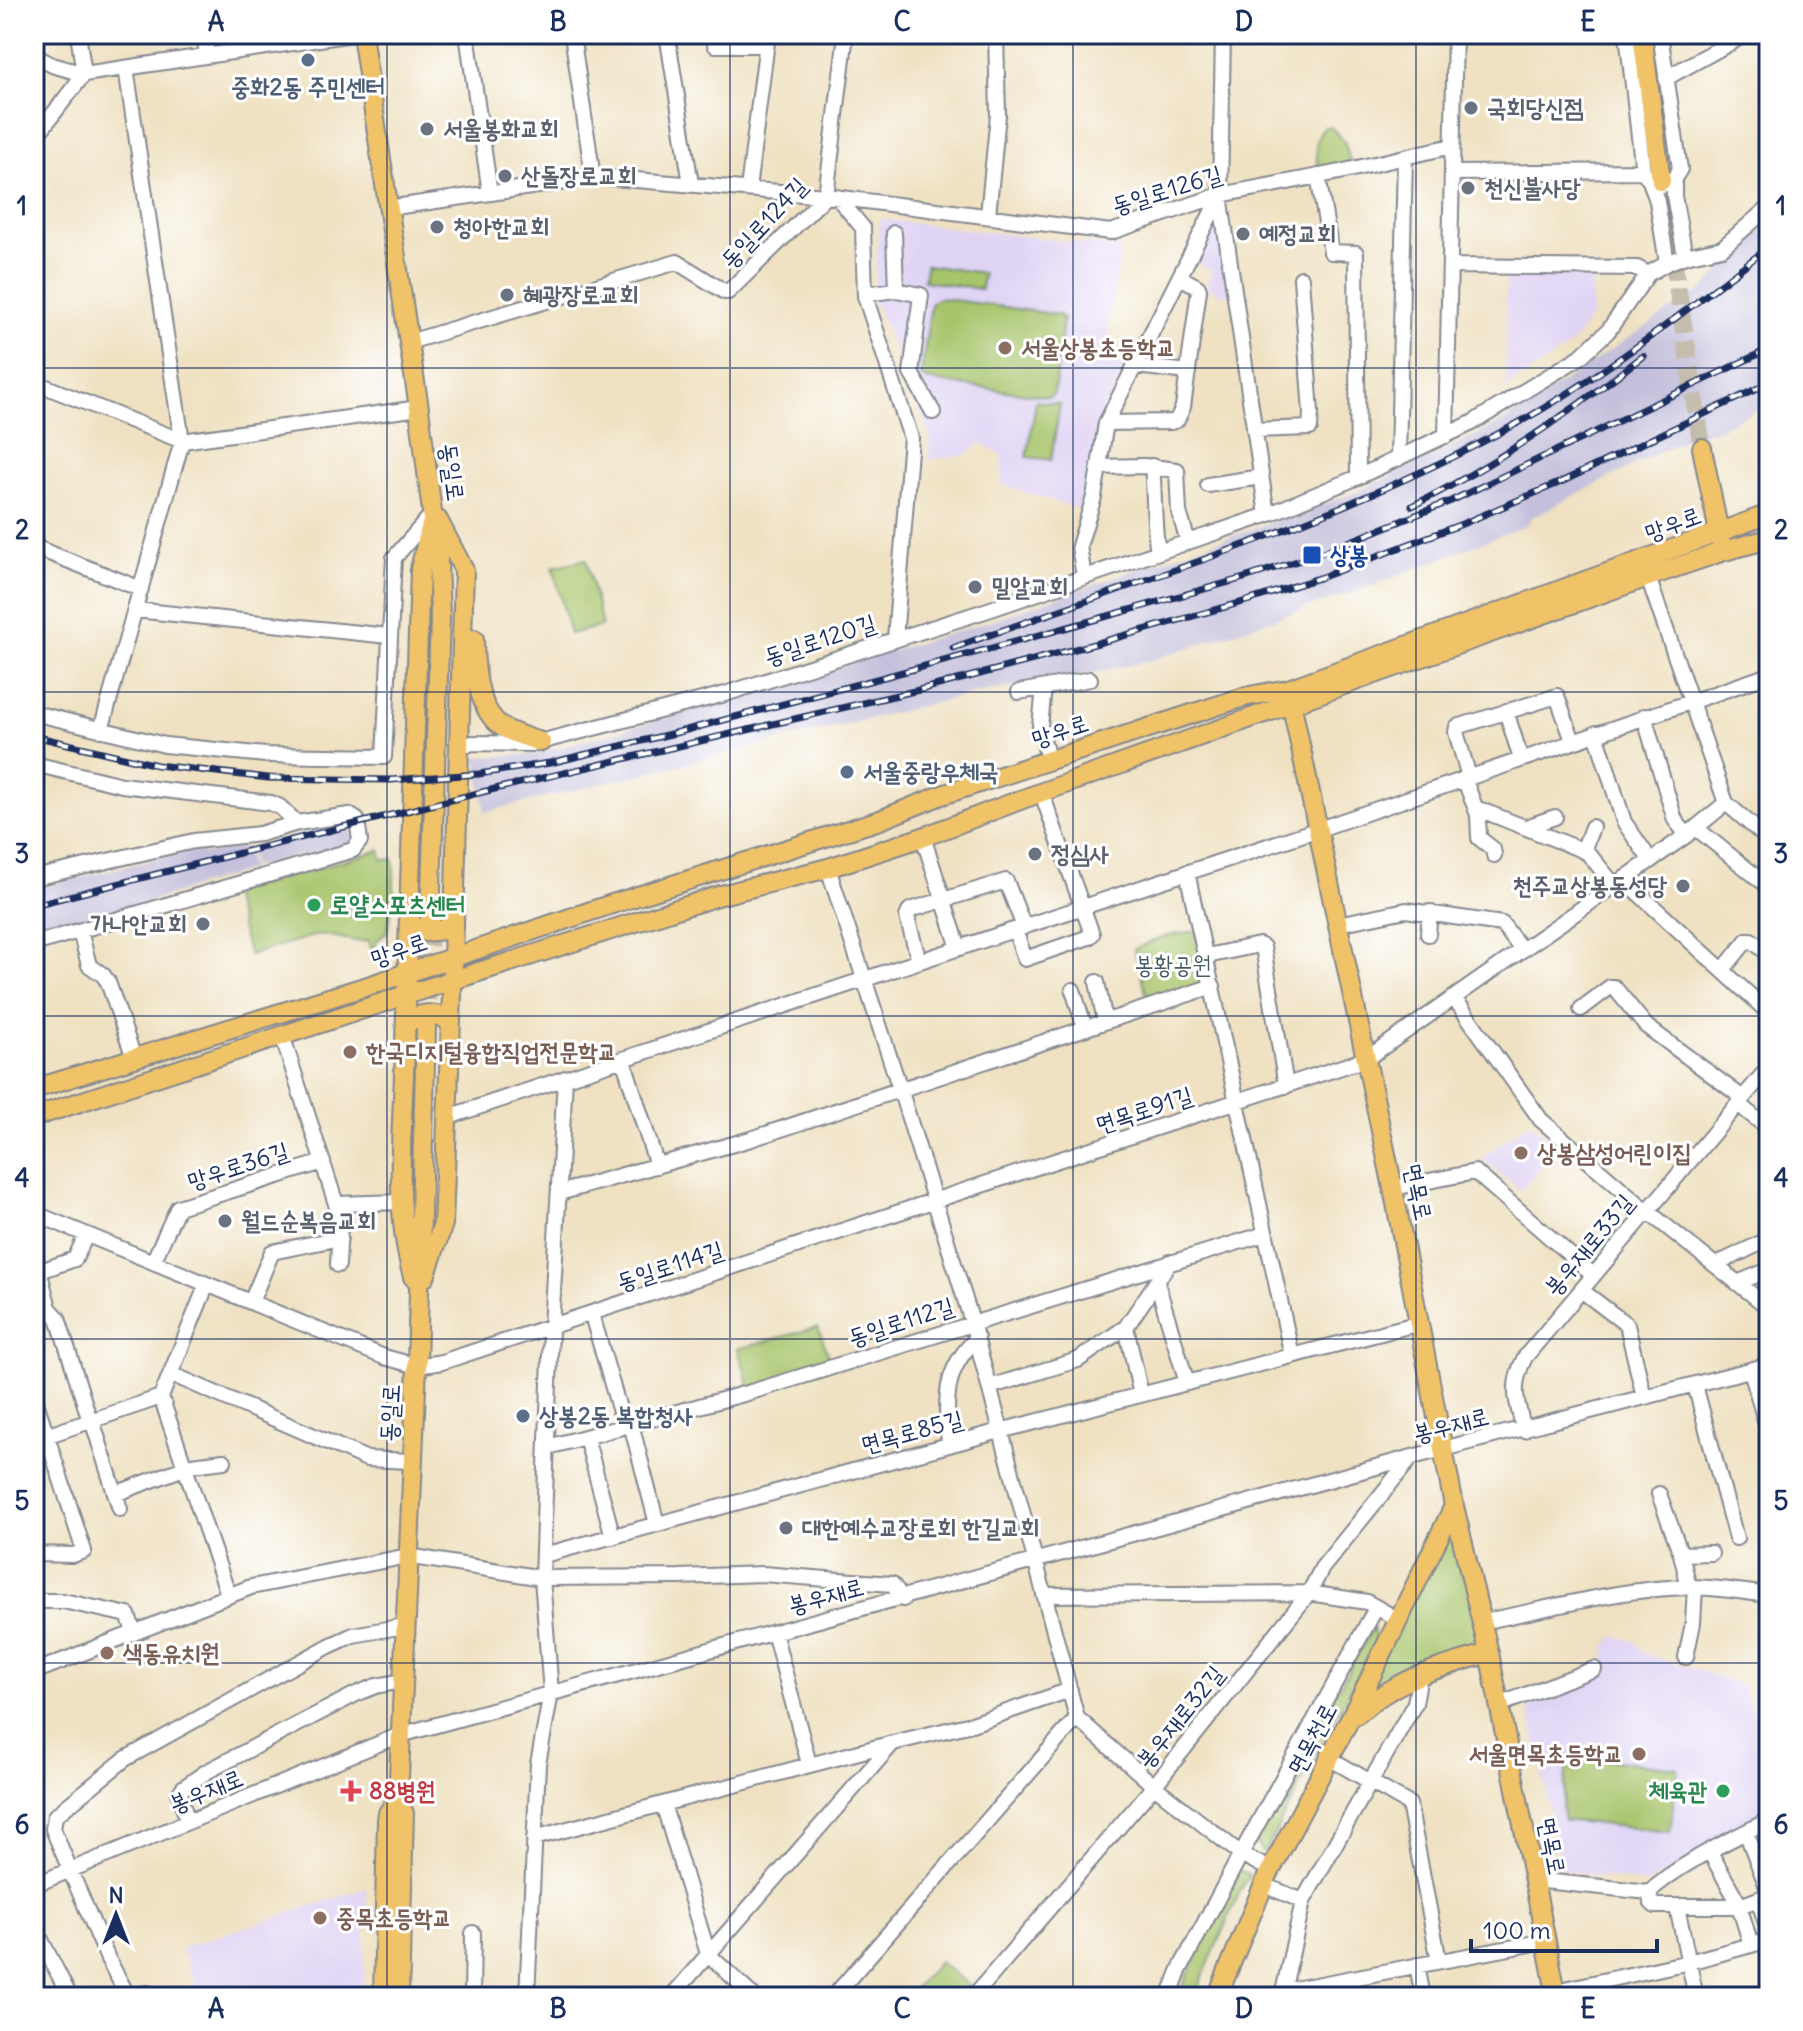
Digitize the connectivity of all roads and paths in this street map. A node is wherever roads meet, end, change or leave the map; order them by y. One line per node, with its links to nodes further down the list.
1 (78, 34): 21 (street)
2 (204, 34): 19 (street)
3 (353, 34): 19 (street)
4 (362, 34): 36 (main road, 동일로)
5 (467, 34): 32 (street)
6 (572, 34): 28 (street)
7 (667, 34): 30 (street)
8 (846, 34): 34 (street, 동일로124길)
9 (996, 34): 37 (street)
10 (1223, 34): 33 (street)
11 (1455, 34): 24 (street)
12 (1627, 34): 29 (street)
13 (1642, 34): 29 (main road)
14 (1660, 34): 22 (street)
15 (1746, 34): 22 (street)
16 (767, 40): 17 (street); 31 (street)
17 (715, 45)
18 (34, 55): 21 (street)
19 (207, 56): 20 (street)
20 (126, 68): 21 (street); 57 (street)
21 (84, 74): 23 (street)
22 (1666, 78): 29 (street)
23 (34, 139)
24 (1452, 146): 25 (street, 동일로126길); 26 (street)
25 (1405, 157): 27 (street, 동일로126길); 60 (street)
26 (1452, 173): 29 (street); 41 (street)
27 (1318, 176): 33 (street, 동일로126길); 64 (street)
28 (593, 177): 30 (street, 동일로126길); 32 (street, 동일로126길)
29 (1657, 178): 39 (street); 40 (street)
30 (691, 184): 31 (street, 동일로126길)
31 (748, 189): 34 (street, 동일로126길)
32 (490, 193): 36 (street, 동일로126길)
33 (1220, 195): 37 (street, 동일로126길); 43 (street); 55 (street)
34 (831, 197): 37 (street, 동일로126길); 46 (street); 47 (street, 동일로124길)
35 (1769, 207): 39 (street, 동일로120길)
36 (388, 208): 47 (main road, 동일로)
37 (988, 215)
38 (894, 233): 45 (street)
39 (1685, 256): 40 (street, 동일로120길)
40 (1667, 263): 42 (street, 동일로120길)
41 (1451, 266): 42 (street); 56 (street)
42 (1648, 274): 56 (street, 동일로120길)
43 (1180, 277): 48 (street); 49 (street)
44 (1301, 278): 55 (street)
45 (896, 290): 46 (street); 52 (street)
46 (865, 294): 80 (street)
47 (409, 342): 51 (main road, 동일로)
48 (1136, 366): 49 (street); 53 (street)
49 (1188, 372): 53 (street)
50 (34, 382): 57 (street)
51 (419, 408): 57 (street); 66 (main road, 동일로)
52 (933, 412)
53 (1106, 423): 62 (street)
54 (1769, 423): 58 (street)
55 (1254, 430): 63 (street)
56 (1446, 436): 60 (street, 동일로120길)
57 (182, 441): 77 (street)
58 (1769, 443)
59 (1702, 448): 71 (main road)
60 (1398, 459): 64 (street, 동일로120길)
61 (1152, 466): 62 (street); 70 (street); 73 (street)
62 (1099, 467): 75 (street)
63 (1261, 477): 65 (street); 68 (street)
64 (1358, 477): 68 (street, 동일로120길)
65 (1208, 485)
66 (434, 512): 74 (main road); 79 (street); 122 (main road); 123 (main road, 동일로)
67 (1769, 514): 71 (main road, 망우로)
68 (1267, 515): 70 (street, 동일로120길)
69 (1769, 539): 71 (main road, 망우로)
70 (1188, 542): 73 (street, 동일로120길)
71 (1721, 542): 76 (main road, 망우로); 85 (main road, 망우로)
72 (34, 547): 77 (street)
73 (1158, 552): 75 (street, 동일로120길)
74 (464, 570): 93 (main road); 94 (main road)
75 (1084, 577): 80 (street, 동일로120길)
76 (1648, 577): 85 (main road, 망우로); 86 (street)
77 (141, 589): 78 (street)
78 (135, 610): 79 (street); 90 (street)
79 (389, 636): 90 (street)
80 (895, 639): 93 (street, 동일로120길)
81 (1769, 675): 86 (street)
82 (1090, 679): 83 (street)
83 (1044, 688): 84 (street); 96 (street)
84 (1019, 692)
85 (1290, 696): 96 (main road, 망우로); 99 (main road, 망우로); 106 (main road, 면목로)
86 (1690, 700): 89 (street); 100 (street)
87 (1506, 711): 92 (street); 95 (street); 98 (street)
88 (34, 713): 90 (street)
89 (1644, 716): 91 (street); 107 (street)
90 (101, 730)
91 (1596, 733): 92 (street); 112 (street)
92 (1573, 741): 95 (street)
93 (541, 742): 94 (street, 동일로120길)
94 (459, 748): 121 (main road)
95 (1521, 759): 98 (street)
96 (1048, 760): 133 (main road, 망우로)
97 (34, 764): 103 (street)
98 (1466, 778): 101 (street); 106 (street)
99 (1042, 794): 108 (main road, 망우로); 119 (street)
100 (1726, 803): 107 (street, 면목로91길); 109 (street)
101 (1476, 808): 104 (street); 111 (street)
102 (1555, 817): 104 (street)
103 (297, 823): 115 (street); 126 (street)
104 (1526, 827): 110 (street)
105 (1592, 827): 110 (street)
106 (1319, 829): 114 (street); 124 (main road, 면목로)
107 (1692, 832): 112 (street, 면목로91길); 117 (street)
108 (923, 837): 113 (main road, 망우로); 118 (street)
109 (1769, 840)
110 (1583, 851): 116 (street)
111 (1494, 855)
112 (1651, 861): 116 (street, 면목로91길)
113 (828, 868): 137 (main road, 망우로); 138 (street)
114 (1187, 872): 119 (street); 132 (street)
115 (34, 878)
116 (1619, 883): 130 (street, 면목로91길); 135 (street)
117 (1769, 887)
118 (943, 899): 125 (street); 129 (street); 134 (street)
119 (1084, 906): 125 (street); 125 (street)
120 (1430, 912): 124 (street); 127 (street); 130 (street)
121 (453, 917): 122 (main road); 133 (main road)
122 (409, 918): 136 (main road)
123 (430, 920)
124 (1338, 924): 154 (main road, 면목로)
125 (1019, 928): 129 (street)
126 (80, 931): 128 (street); 152 (street)
127 (1428, 934)
128 (34, 944)
129 (959, 948): 134 (street)
130 (1522, 950): 143 (street, 면목로91길)
131 (1769, 954): 135 (street)
132 (1207, 956): 140 (street); 157 (street)
133 (453, 957): 136 (main road, 망우로); 137 (main road)
134 (919, 961): 138 (street)
135 (1723, 970): 145 (street)
136 (406, 972): 142 (main road); 152 (main road, 망우로)
137 (452, 980): 142 (main road, 망우로); 147 (main road)
138 (864, 980): 153 (street); 159 (street)
139 (1097, 982): 146 (street)
140 (1213, 986): 146 (street); 161 (street)
141 (1073, 990): 150 (street)
142 (406, 995): 148 (main road); 151 (main road, 망우로)
143 (1455, 999): 154 (street, 면목로91길); 172 (street)
144 (1581, 1009): 160 (street)
145 (1769, 1013)
146 (1105, 1021): 150 (street)
147 (450, 1022): 148 (main road); 163 (main road)
148 (406, 1026): 169 (main road)
149 (426, 1027): 188 (main road, 동일로)
150 (1085, 1028): 159 (street)
151 (282, 1035): 162 (main road, 망우로); 165 (street)
152 (134, 1058): 158 (main road, 망우로)
153 (623, 1059): 156 (street); 166 (street)
154 (1366, 1059): 157 (street, 면목로91길); 167 (main road, 면목로)
155 (1769, 1067): 160 (street, 봉우재로33길)
156 (565, 1078): 163 (street); 168 (street)
157 (1286, 1086): 161 (street, 면목로91길)
158 (34, 1089)
159 (900, 1089): 166 (street); 170 (street)
160 (1740, 1101): 164 (street); 172 (street, 봉우재로33길)
161 (1238, 1102): 170 (street, 면목로91길); 174 (street)
162 (34, 1117)
163 (448, 1117): 188 (main road)
164 (1769, 1129)
165 (323, 1162): 171 (street); 178 (street, 망우로36길)
166 (657, 1166): 168 (street)
167 (1393, 1188): 183 (street); 193 (main road, 면목로)
168 (559, 1193): 195 (street)
169 (402, 1202): 171 (street); 188 (main road)
170 (936, 1202): 191 (street, 동일로114길); 192 (street)
171 (336, 1204): 176 (street)
172 (1647, 1211): 181 (street); 183 (street, 봉우재로33길)
173 (34, 1213): 175 (street)
174 (1265, 1234): 179 (street, 동일로112길); 197 (street)
175 (86, 1235): 178 (street); 209 (street)
176 (340, 1238): 180 (street); 189 (street)
177 (1769, 1239): 181 (street)
178 (153, 1262): 186 (street)
179 (1170, 1262): 184 (street); 192 (street, 동일로112길)
180 (338, 1265)
181 (1715, 1265): 185 (street)
182 (1769, 1270): 185 (street)
183 (1593, 1275): 187 (street, 봉우재로33길)
184 (1157, 1283): 194 (street); 202 (street)
185 (1737, 1283): 190 (street)
186 (207, 1284): 189 (street); 201 (street)
187 (1581, 1290): 208 (street); 211 (street, 봉우재로33길)
188 (419, 1295): 199 (main road, 동일로)
189 (251, 1302): 199 (street)
190 (1769, 1308)
191 (592, 1315): 195 (street, 동일로114길); 210 (street)
192 (972, 1322): 196 (street); 210 (street, 동일로112길)
193 (1420, 1323): 197 (street, 면목로85길); 218 (main road, 면목로)
194 (1126, 1327): 204 (street); 205 (street)
195 (551, 1328): 199 (street, 동일로114길); 217 (street)
196 (977, 1338): 204 (street); 216 (street)
197 (1292, 1356): 202 (street, 면목로85길)
198 (1769, 1365): 200 (street, 봉우재로)
199 (417, 1366): 221 (main road, 동일로)
200 (1751, 1370): 203 (street, 봉우재로); 213 (street)
201 (171, 1374): 207 (street); 221 (street)
202 (1187, 1383): 205 (street, 면목로85길)
203 (1695, 1385): 208 (street, 봉우재로); 229 (street)
204 (989, 1387): 212 (street)
205 (1141, 1395): 212 (street, 면목로85길)
206 (34, 1396): 214 (street)
207 (161, 1397): 209 (street); 222 (street)
208 (1644, 1397): 211 (street, 봉우재로)
209 (91, 1421): 214 (street); 223 (street)
210 (628, 1425): 215 (street, 동일로112길); 227 (street)
211 (1524, 1430): 218 (street, 봉우재로)
212 (1000, 1431): 216 (street, 면목로85길); 235 (street)
213 (1769, 1436)
214 (40, 1437): 231 (street)
215 (586, 1437): 217 (street, 동일로112길); 228 (street)
216 (949, 1445): 227 (street, 면목로85길)
217 (548, 1447): 233 (street)
218 (1444, 1449): 219 (street, 봉우재로); 225 (main road, 면목로)
219 (1411, 1458): 235 (street, 봉우재로); 238 (street, 봉우재로32길)
220 (224, 1461): 222 (street)
221 (411, 1461): 234 (main road, 동일로)
222 (185, 1468): 223 (street); 239 (street)
223 (115, 1494): 226 (street)
224 (1659, 1494): 232 (street)
225 (1454, 1506): 245 (main road, 면목천로); 246 (main road, 면목로)
226 (120, 1509)
227 (657, 1524): 228 (street, 면목로85길)
228 (613, 1537): 233 (street, 면목로85길)
229 (1736, 1538)
230 (1711, 1553): 232 (street)
231 (34, 1554)
232 (1681, 1554): 237 (street)
233 (544, 1555): 236 (street)
234 (408, 1556): 236 (street); 239 (street); 247 (main road, 동일로)
235 (1035, 1559): 240 (street); 242 (street, 봉우재로)
236 (542, 1578): 242 (street); 257 (street)
237 (1692, 1587): 241 (street); 246 (street); 251 (street)
238 (1309, 1593): 240 (street); 244 (street); 266 (street, 봉우재로32길)
239 (228, 1594): 248 (street)
240 (1044, 1595): 256 (street)
241 (1769, 1595)
242 (903, 1599): 249 (street, 봉우재로)
243 (34, 1601): 248 (street)
244 (1376, 1608): 245 (street); 274 (street)
245 (1399, 1620): 260 (main road, 면목천로)
246 (1481, 1622): 250 (main road, 면목로)
247 (404, 1626): 255 (main road, 동일로); 275 (street)
248 (134, 1632): 253 (street)
249 (774, 1632): 257 (street, 봉우재로); 264 (street)
250 (1489, 1653): 254 (main road); 258 (main road, 면목로)
251 (1686, 1657)
252 (1594, 1669): 258 (street)
253 (34, 1672)
254 (1420, 1675): 260 (main road); 265 (street)
255 (402, 1681): 261 (main road, 동일로); 270 (street)
256 (1070, 1690): 259 (street); 262 (street)
257 (551, 1693): 261 (street, 봉우재로); 272 (street)
258 (1499, 1705): 277 (main road, 면목로)
259 (1077, 1718): 266 (street); 306 (street)
260 (1348, 1722): 263 (main road, 면목천로)
261 (400, 1735): 267 (main road, 동일로); 270 (street, 봉우재로)
262 (893, 1743): 264 (street); 290 (street)
263 (1329, 1758): 265 (street); 276 (main road, 면목천로)
264 (809, 1764): 268 (street)
265 (1370, 1782): 281 (street); 291 (street)
266 (1154, 1786): 274 (street); 307 (street, 봉우재로32길)
267 (396, 1801): 300 (main road, 동일로); 301 (main road, 동일로)
268 (663, 1804): 272 (street); 290 (street)
269 (1769, 1820): 271 (street)
270 (188, 1822): 275 (street, 봉우재로)
271 (1746, 1832): 273 (street); 280 (street)
272 (534, 1838): 303 (street)
273 (1710, 1852): 279 (street); 282 (street)
274 (1241, 1854): 276 (street); 308 (street)
275 (70, 1870): 278 (street, 봉우재로); 297 (street)
276 (1267, 1878): 281 (street); 309 (main road, 면목천로)
277 (1534, 1880): 279 (street); 288 (main road, 면목로)
278 (34, 1885)
279 (1649, 1892): 283 (street)
280 (1765, 1895): 282 (street); 285 (street)
281 (1303, 1901): 295 (street)
282 (1740, 1906): 283 (street); 289 (street)
283 (1677, 1907): 292 (street)
284 (34, 1926): 298 (street)
285 (1769, 1932)
286 (473, 1933): 302 (street)
287 (1769, 1940): 289 (street)
288 (1546, 1941): 291 (street); 296 (main road, 면목로)
289 (1751, 1945): 292 (street)
290 (708, 1954): 304 (street); 305 (street)
291 (1439, 1961): 293 (street)
292 (1689, 1962): 296 (street); 311 (street)
293 (1417, 1965): 294 (street); 310 (street)
294 (1307, 1992): 295 (street)
295 (1283, 1994)
296 (1556, 1994)
297 (125, 1996): 299 (street)
298 (70, 1997)
299 (156, 1997)
300 (383, 1997)
301 (399, 1997)
302 (472, 1997)
303 (527, 1997)
304 (671, 1997)
305 (754, 1997)
306 (833, 1997)
307 (973, 1997)
308 (1169, 1997)
309 (1217, 1997)
310 (1423, 1997)
311 (1696, 1997)

